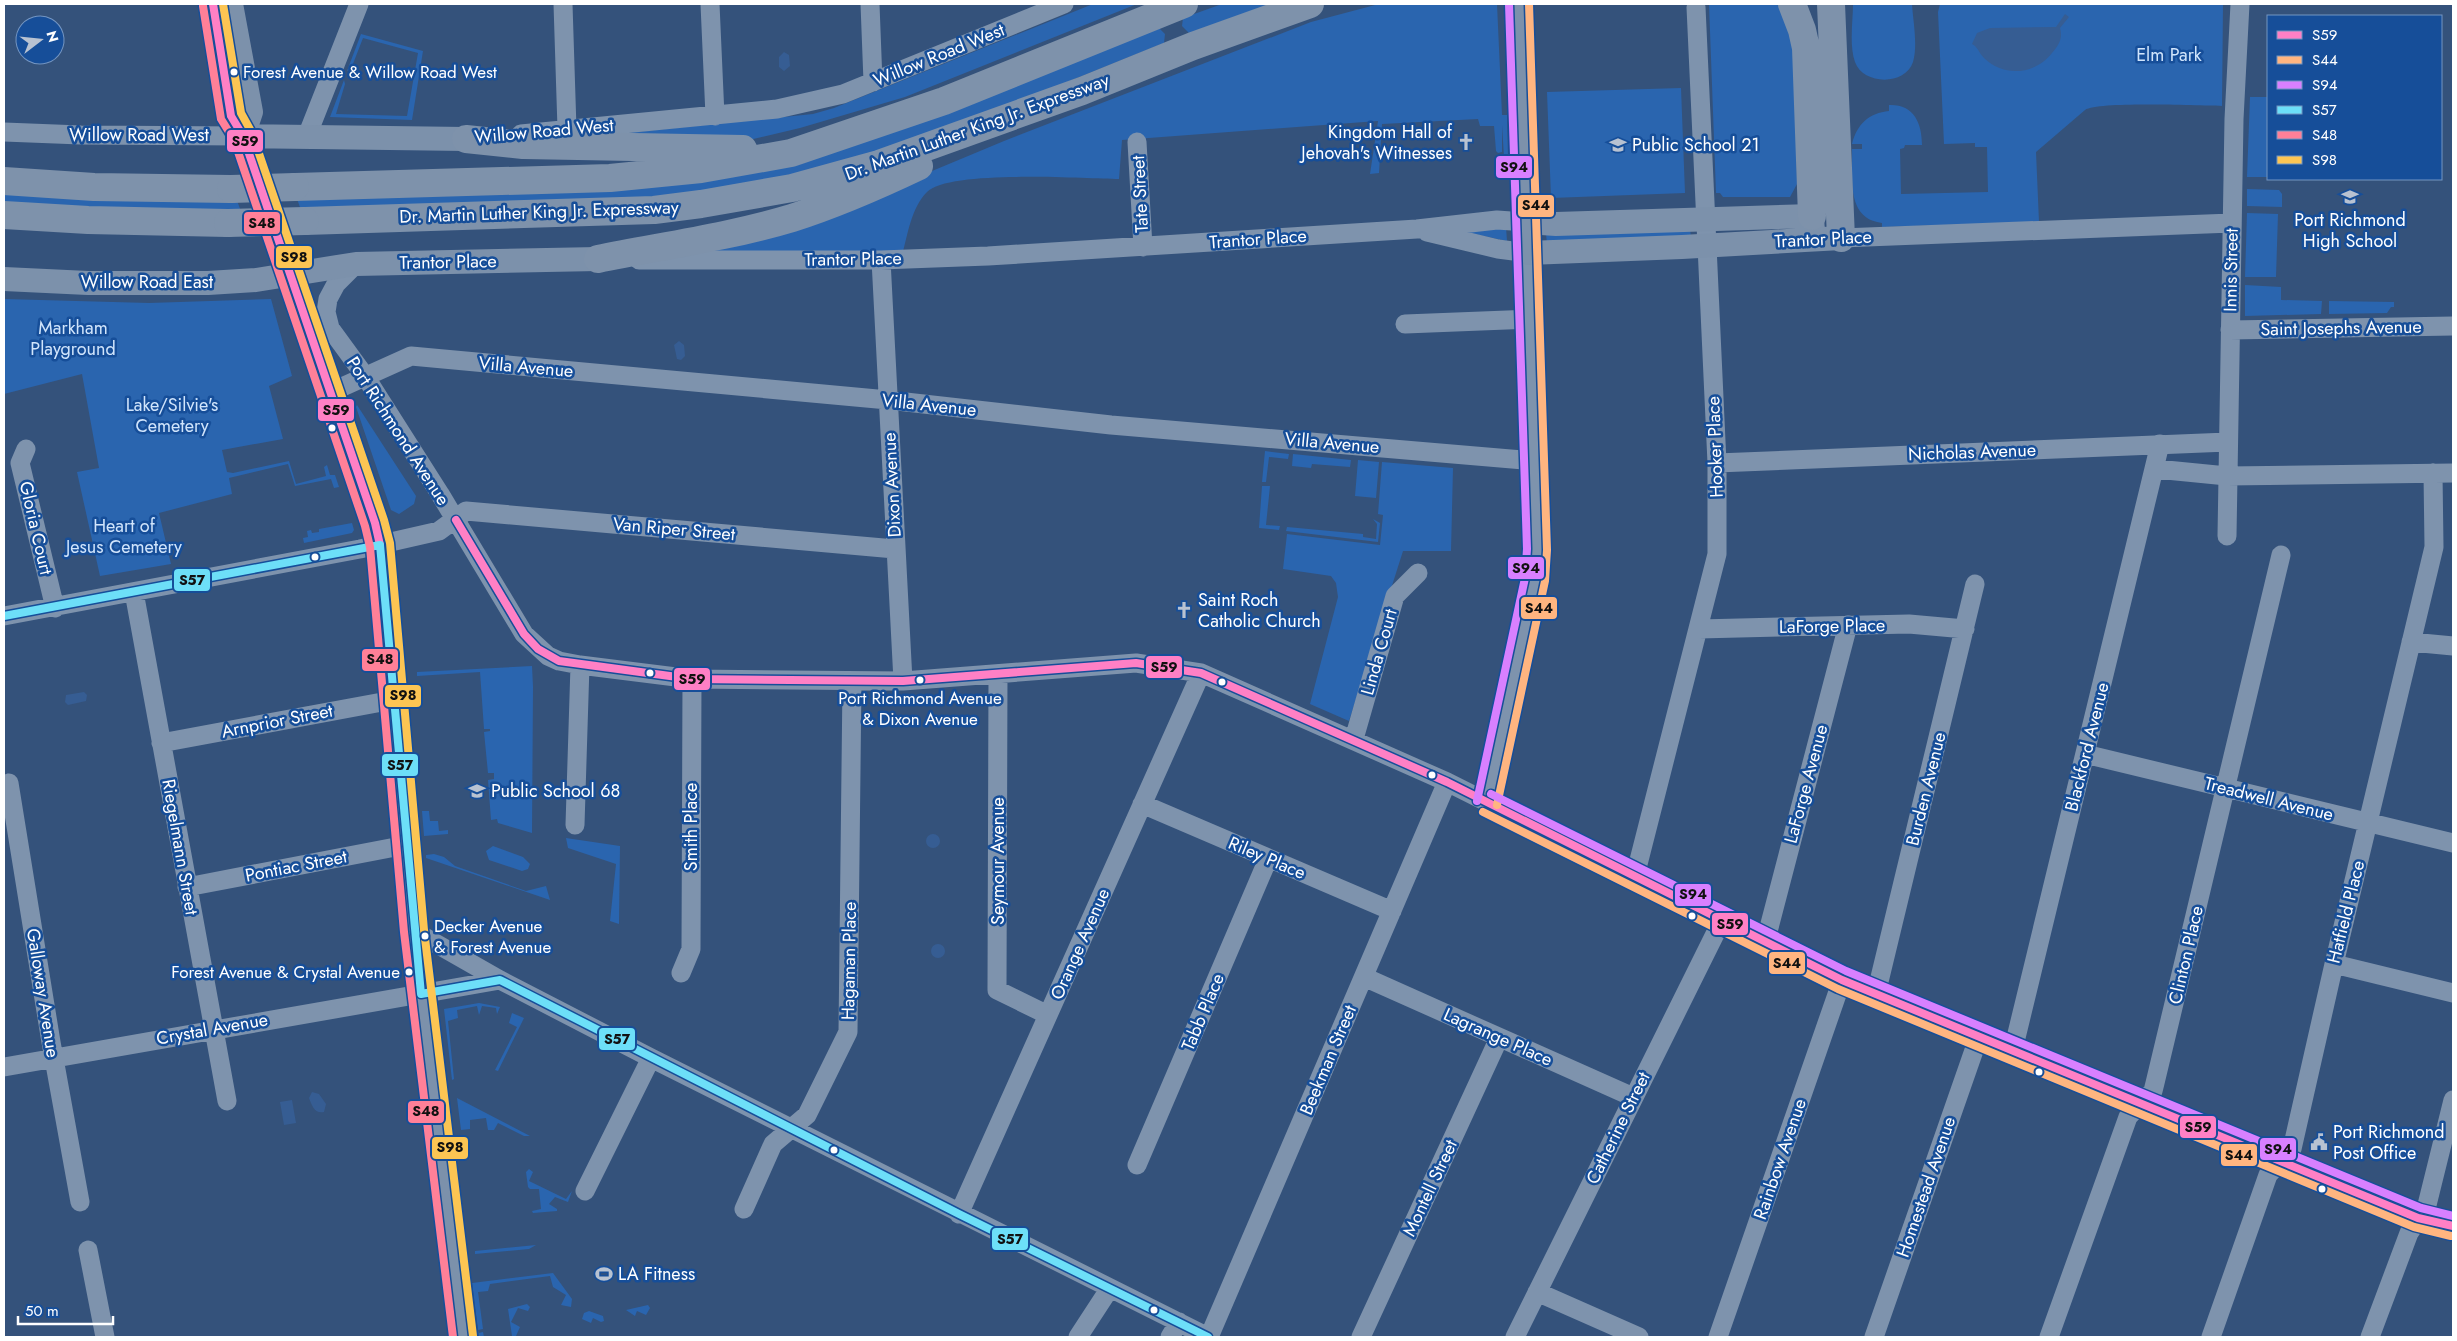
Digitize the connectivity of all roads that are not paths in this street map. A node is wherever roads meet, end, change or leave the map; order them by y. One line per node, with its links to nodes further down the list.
1 (213, 4): 21 (main road)
2 (232, 4): 21 (main road)
3 (359, 4): 22 (street)
4 (562, 4): 18 (street)
5 (710, 4): 17 (street)
6 (870, 4): 15 (street)
7 (1064, 4): 15 (street, Willow Road West)
8 (1184, 4): 19 (highway, Dr. Martin Luther King Jr. Expressway)
9 (1310, 4): 16 (highway, Dr. Martin Luther King Jr. Expressway)
10 (1519, 4): 28 (main road)
11 (1792, 4): 30 (highway)
12 (1831, 4): 32 (highway)
13 (2240, 4): 29 (street, Innis Street)
14 (1696, 7): 27 (street, Hooker Place)
15 (873, 82): 17 (street, Willow Road West)
16 (1082, 91): 26 (highway, Dr. Martin Luther King Jr. Expressway, bridge); 36 (highway)
17 (715, 116): 18 (street, Willow Road West)
18 (567, 130): 23 (street, Willow Road West)
19 (858, 131): 23 (highway); 25 (highway, Dr. Martin Luther King Jr. Expressway, bridge)
20 (4, 132): 21 (street, Willow Road West)
21 (243, 136): 22 (main road, Willow Road West); 39 (main road)
22 (307, 136): 23 (main road, Willow Road West)
23 (466, 139)
24 (1137, 142): 33 (street, Tate Street)
25 (4, 180)
26 (4, 214)
27 (1706, 219): 28 (main road, Trantor Place); 30 (main road, Trantor Place); 34 (street, Hooker Place)
28 (1527, 222): 31 (street, Trantor Place); 35 (main road)
29 (2232, 223): 32 (street, Trantor Place); 44 (street, Innis Street)
30 (1813, 228): 32 (main road, Trantor Place); 34 (main road, Trantor Place)
31 (1416, 230): 33 (street, Trantor Place); 35 (street, Trantor Place)
32 (1841, 238)
33 (1143, 246): 37 (street, Trantor Place)
34 (1708, 246): 35 (main road, Trantor Place); 52 (street, Hooker Place)
35 (1528, 253): 41 (street)
36 (598, 259): 37 (street, Trantor Place); 38 (main road, Trantor Place)
37 (881, 260): 47 (street, Dixon Avenue)
38 (356, 264): 39 (main road, Trantor Place); 45 (street, Port Richmond Avenue)
39 (290, 274): 40 (main road, Willow Road East); 46 (main road)
40 (4, 279)
41 (1530, 318): 42 (street); 51 (street)
42 (1405, 324)
43 (2453, 326): 44 (street, Saint Josephs Avenue)
44 (2230, 330): 48 (street, Innis Street)
45 (365, 376): 46 (street, Villa Avenue); 47 (street, Villa Avenue); 57 (street, Port Richmond Avenue)
46 (331, 392): 59 (main road)
47 (888, 400): 51 (street, Villa Avenue); 60 (street, Dixon Avenue)
48 (2228, 442): 49 (street, Nicholas Avenue); 56 (street, Innis Street)
49 (2160, 444): 52 (street, Nicholas Avenue); 53 (street, Blackford Avenue)
50 (26, 449): 65 (street, Gloria Court)
51 (1535, 461): 85 (street)
52 (1717, 463): 68 (street, Hooker Place)
53 (2156, 468): 56 (street); 81 (street, Blackford Avenue)
54 (2433, 473): 55 (street); 56 (street); 70 (street, Hatfield Place)
55 (2453, 473)
56 (2227, 476): 58 (street, Innis Street)
57 (456, 520): 59 (street, Van Riper Street); 60 (street, Van Riper Street); 72 (street, Port Richmond Avenue)
58 (2227, 536)
59 (380, 545): 64 (street, Van Riper Street); 78 (main road)
60 (895, 548): 77 (street, Dixon Avenue)
61 (2281, 555): 84 (street, Clinton Place)
62 (1418, 573): 79 (street, Linda Court)
63 (1975, 584): 69 (street, Burden Avenue)
64 (134, 592): 65 (street, Van Riper Street); 80 (street, Riegelmann Street)
65 (55, 608): 66 (street, Van Riper Street)
66 (4, 616)
67 (1848, 625): 68 (street, LaForge Place); 69 (street, LaForge Place); 97 (street, LaForge Avenue)
68 (1699, 629): 92 (street, Hooker Place)
69 (1965, 630): 105 (street, Burden Avenue)
70 (2411, 642): 71 (street); 87 (street, Hatfield Place)
71 (2453, 646)
72 (580, 665): 75 (street, Port Richmond Avenue); 88 (street)
73 (1201, 673): 74 (street, Port Richmond Avenue); 79 (street, Port Richmond Avenue); 86 (street, Orange Avenue)
74 (998, 675): 77 (street, Port Richmond Avenue); 106 (street, Seymour Avenue)
75 (692, 679): 76 (street, Port Richmond Avenue); 99 (street, Smith Place)
76 (852, 681): 77 (street, Port Richmond Avenue); 118 (street, Hagaman Place)
77 (903, 681)
78 (393, 700): 80 (street, Arnprior Street); 90 (main road)
79 (1354, 739): 82 (street, Port Richmond Avenue)
80 (161, 743): 93 (street, Riegelmann Street)
81 (2085, 754): 84 (street, Treadwell Avenue); 110 (street, Blackford Avenue)
82 (1447, 782): 85 (street, Port Richmond Avenue); 94 (street, Beekman Street)
83 (9, 783): 111 (street, Galloway Avenue)
84 (2225, 788): 87 (street, Treadwell Avenue); 117 (street, Clinton Place)
85 (1487, 803): 92 (street, Port Richmond Avenue)
86 (1142, 804): 91 (street, Riley Place); 106 (street, Orange Avenue)
87 (2368, 822): 89 (street, Treadwell Avenue); 98 (street, Hatfield Place)
88 (575, 825)
89 (2453, 843)
90 (406, 845): 93 (street, Pontiac Street); 96 (main road)
91 (1268, 859): 94 (street, Riley Place); 120 (street, Tabb Place)
92 (1635, 876): 95 (street, Port Richmond Avenue)
93 (187, 887): 107 (street, Riegelmann Street)
94 (1392, 911): 100 (street, Beekman Street)
95 (1722, 920): 97 (street, Port Richmond Avenue); 114 (street, Catherine Street)
96 (414, 931): 101 (street); 104 (main road)
97 (1765, 943): 102 (street, Port Richmond Avenue)
98 (2334, 964): 103 (street); 119 (street, Hatfield Place)
99 (681, 972)
100 (1364, 977): 109 (street, Lagrange Place); 134 (street, Beekman Street)
101 (500, 980): 104 (street, Crystal Avenue); 112 (street)
102 (1842, 980): 105 (street, Port Richmond Avenue); 138 (street, Rainbow Avenue)
103 (2453, 993)
104 (422, 994): 107 (street, Crystal Avenue); 132 (main road)
105 (1876, 994): 108 (street, Port Richmond Avenue)
106 (1048, 1015): 124 (street, Orange Avenue)
107 (213, 1028): 111 (street, Crystal Avenue); 116 (street, Riegelmann Street)
108 (1979, 1036): 110 (street, Port Richmond Avenue); 139 (street, Homestead Avenue)
109 (1499, 1038): 114 (street, Lagrange Place); 135 (street, Montell Street)
110 (2013, 1050): 117 (street, Port Richmond Avenue)
111 (54, 1058): 113 (street, Crystal Avenue); 122 (street, Galloway Avenue)
112 (651, 1058): 118 (street); 121 (street)
113 (4, 1067)
114 (1633, 1097): 129 (street, Catherine Street)
115 (2453, 1100): 125 (street)
116 (227, 1102)
117 (2140, 1104): 119 (street, Port Richmond Avenue); 140 (street, Clinton Place)
118 (790, 1128): 123 (street, Hagaman Place); 124 (street)
119 (2280, 1162): 125 (street, Port Richmond Avenue); 141 (street, Hatfield Place)
120 (1137, 1165)
121 (586, 1191)
122 (80, 1202)
123 (744, 1209)
124 (959, 1214): 128 (street)
125 (2418, 1218): 126 (street, Port Richmond Avenue); 142 (street)
126 (2453, 1226)
127 (88, 1250): 131 (street)
128 (1110, 1288): 130 (street); 133 (street)
129 (1537, 1292): 136 (street, Catherine Street); 137 (street)
130 (1174, 1330): 134 (street)
131 (106, 1337)
132 (463, 1337)
133 (1078, 1337)
134 (1209, 1337)
135 (1361, 1337)
136 (1515, 1337)
137 (1639, 1337)
138 (1718, 1337)
139 (1874, 1337)
140 (2049, 1337)
141 (2211, 1337)
142 (2370, 1337)

